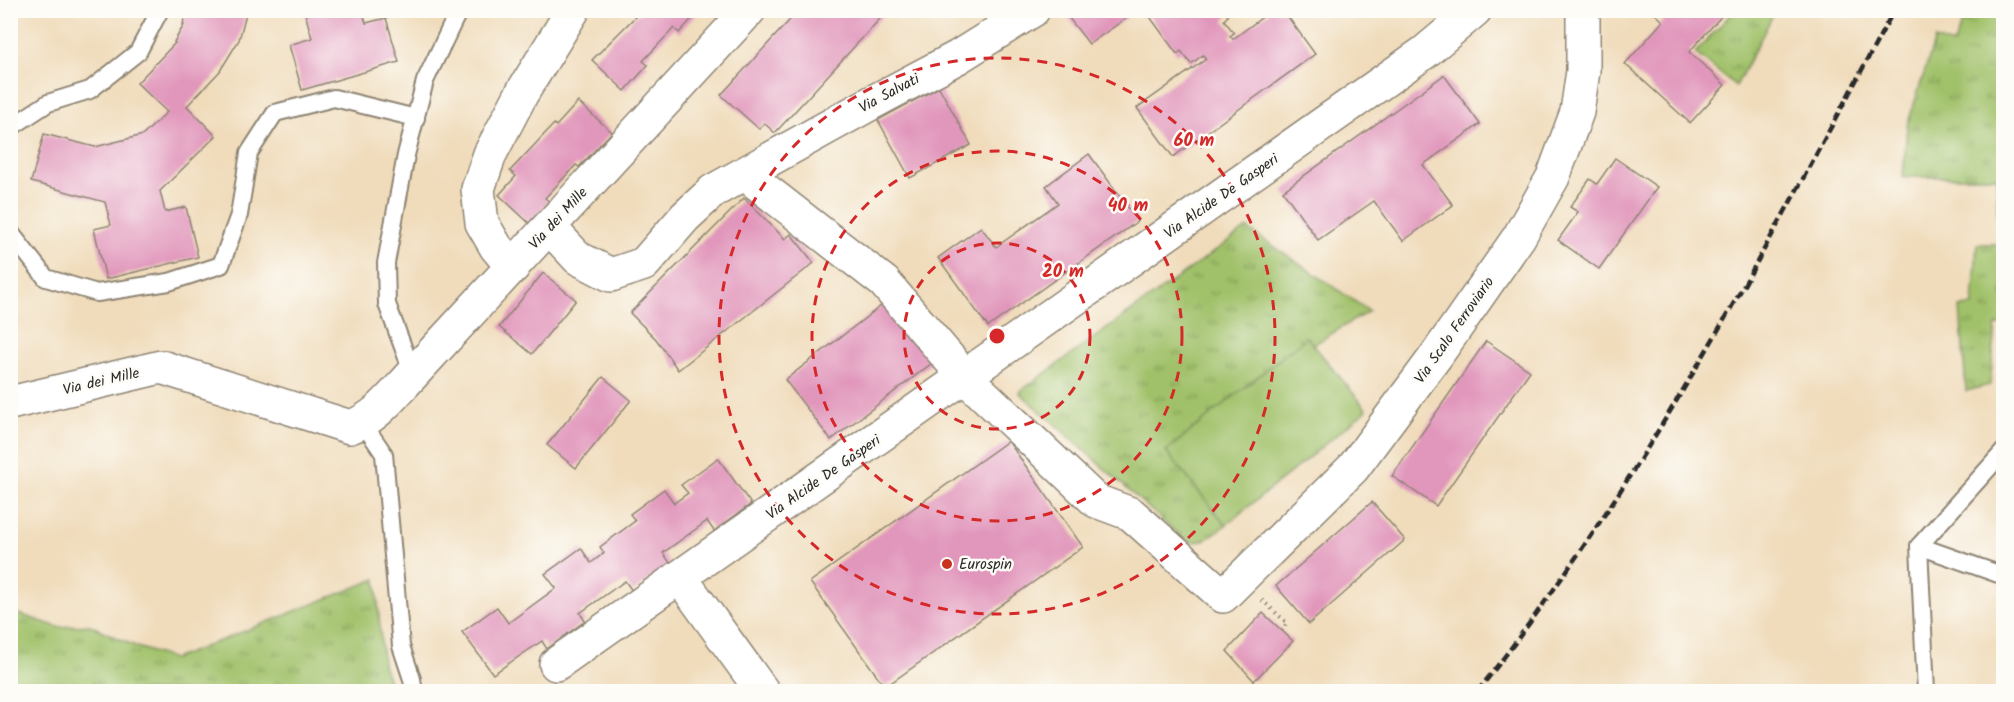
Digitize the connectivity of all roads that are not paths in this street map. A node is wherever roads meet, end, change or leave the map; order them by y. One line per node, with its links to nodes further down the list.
1 (160, 10): 9 (lane)
2 (459, 10): 8 (lane)
3 (573, 10): 13 (street)
4 (749, 10): 11 (street, Via dei Mille)
5 (1033, 10): 10 (street, Via Salvati)
6 (1474, 10): 15 (street, Via Alcide De Gasperi)
7 (1582, 10): 15 (street, Via Scalo Ferroviario)
8 (416, 118): 12 (lane); 14 (lane)
9 (10, 128)
10 (745, 174): 11 (street, Via Salvati); 15 (street)
11 (550, 228): 13 (street, Via dei Mille)
12 (10, 232)
13 (513, 267): 14 (street, Via dei Mille)
14 (413, 374): 17 (street, Via dei Mille)
15 (965, 377): 21 (street, Via Alcide De Gasperi)
16 (10, 403): 17 (street, Via dei Mille)
17 (363, 423): 23 (lane)
18 (2004, 452): 19 (lane)
19 (1919, 546): 20 (lane); 25 (lane)
20 (2004, 576)
21 (680, 577): 22 (street, Via Alcide De Gasperi); 24 (street)
22 (556, 664)
23 (414, 692)
24 (763, 692)
25 (1926, 692)

